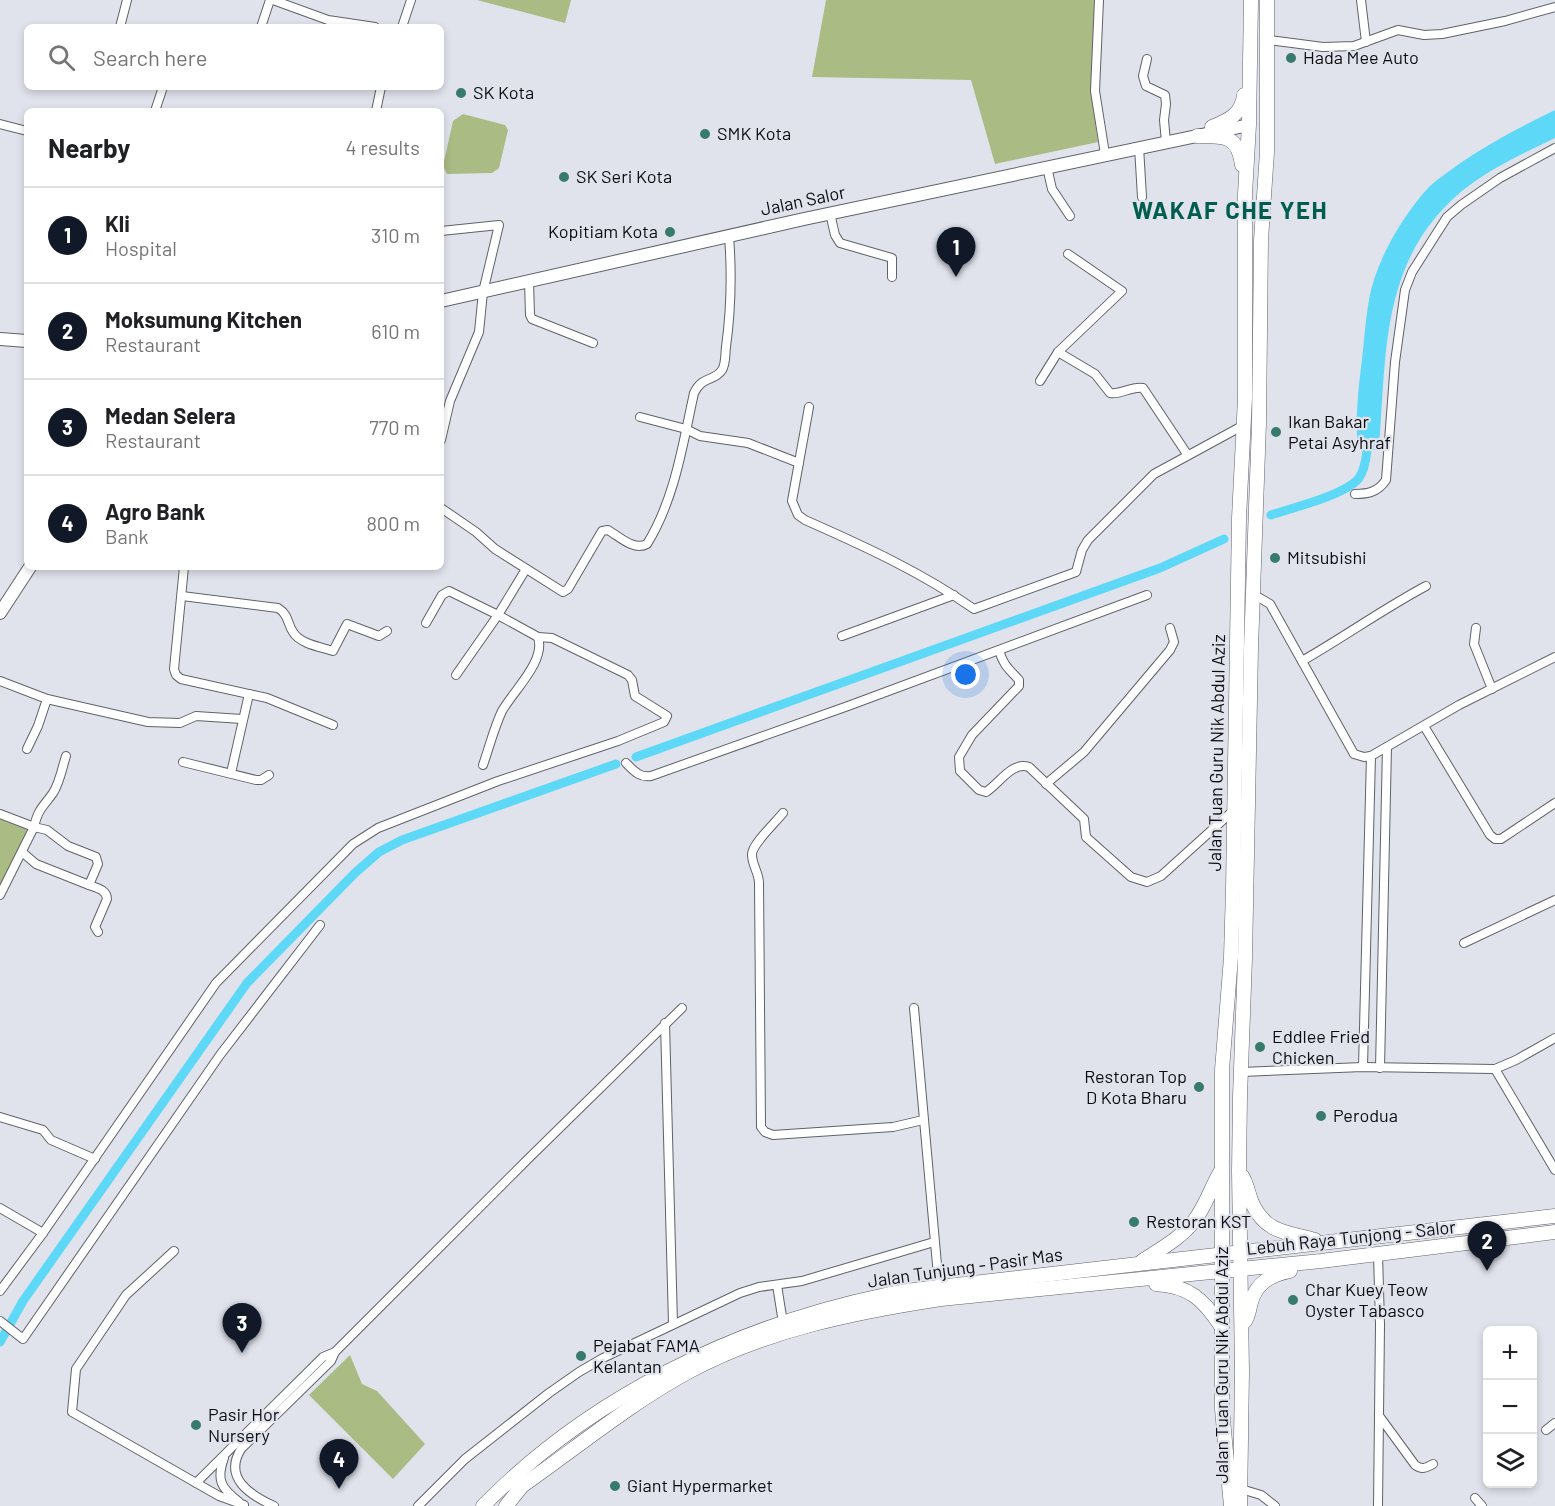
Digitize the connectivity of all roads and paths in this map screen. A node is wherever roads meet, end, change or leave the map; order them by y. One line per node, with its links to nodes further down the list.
1 (127, 0): 10 (street)
2 (271, 0): 11 (street); 12 (street)
3 (411, 0): 13 (street)
4 (1099, 0): 30 (street)
5 (1251, 0): 16 (main road, Jalan Tuan Guru Nik Abdul Aziz)
6 (1263, 0): 23 (main road)
7 (1267, 0): 14 (main road, Jalan Tuan Guru Nik Abdul Aziz)
8 (1361, 0): 15 (street)
9 (1555, 7): 15 (street)
10 (121, 24)
11 (262, 24)
12 (355, 24)
13 (403, 24)
14 (1269, 40): 15 (street); 38 (main road, Jalan Tuan Guru Nik Abdul Aziz)
15 (1366, 42)
16 (1250, 44): 23 (main road, Jalan Tuan Guru Nik Abdul Aziz); 24 (main road)
17 (1147, 59): 27 (street)
18 (162, 90): 20 (street)
19 (380, 90): 21 (street)
20 (156, 108)
21 (377, 108)
22 (0, 124): 25 (street)
23 (1249, 125): 24 (main road, Jalan Salor); 26 (main road, Jalan Salor); 32 (main road, Jalan Tuan Guru Nik Abdul Aziz); 38 (main road)
24 (1212, 127): 27 (main road, Jalan Salor)
25 (24, 130)
26 (1197, 136): 27 (main road, Jalan Salor); 32 (main road)
27 (1170, 141): 28 (main road, Jalan Salor)
28 (1138, 147): 30 (main road, Jalan Salor); 33 (street)
29 (1555, 148): 56 (street)
30 (1105, 154): 31 (main road, Jalan Salor)
31 (1047, 166): 34 (main road, Jalan Salor); 35 (street)
32 (1245, 194): 51 (main road, Jalan Tuan Guru Nik Abdul Aziz)
33 (1142, 197)
34 (830, 213): 37 (main road, Jalan Salor); 40 (street)
35 (1070, 216)
36 (444, 231): 42 (street)
37 (729, 236): 41 (main road, Jalan Salor); 53 (street)
38 (1261, 240): 62 (main road, Jalan Tuan Guru Nik Abdul Aziz)
39 (1068, 254): 47 (street)
40 (892, 277)
41 (529, 281): 42 (main road, Jalan Salor); 46 (street)
42 (483, 292): 43 (main road, Jalan Salor); 52 (street)
43 (444, 300)
44 (0, 339): 45 (main road)
45 (24, 341)
46 (593, 342)
47 (1058, 352): 48 (street); 54 (street)
48 (1040, 381)
49 (809, 407): 55 (street)
50 (640, 417): 53 (street)
51 (1244, 425): 54 (street); 96 (main road, Jalan Tuan Guru Nik Abdul Aziz)
52 (444, 427)
53 (686, 429): 55 (street); 58 (street)
54 (1187, 454): 63 (street)
55 (799, 463): 63 (street)
56 (1355, 494)
57 (444, 510): 58 (street)
58 (526, 569): 67 (street)
59 (28, 570): 66 (main road)
60 (184, 570): 65 (street)
61 (1426, 586): 76 (street)
62 (1253, 594): 76 (street); 114 (main road, Jalan Tuan Guru Nik Abdul Aziz)
63 (954, 595): 72 (street)
64 (1147, 595): 74 (street)
65 (182, 596): 71 (street); 80 (street)
66 (0, 613)
67 (498, 615): 68 (street); 73 (street); 77 (street)
68 (426, 623)
69 (1170, 628): 94 (street)
70 (1476, 628): 79 (street)
71 (387, 631)
72 (842, 636)
73 (538, 637): 91 (street); 117 (street)
74 (999, 650): 90 (street); 94 (street)
75 (1555, 657): 79 (street)
76 (1302, 661): 88 (street)
77 (456, 675)
78 (0, 681): 81 (street)
79 (1492, 688): 84 (street)
80 (249, 694): 82 (street); 83 (street)
81 (47, 699): 82 (street); 86 (street)
82 (242, 719): 92 (street)
83 (333, 725)
84 (1424, 726): 85 (street); 95 (street)
85 (1387, 747): 88 (street); 112 (street)
86 (27, 749)
87 (66, 756): 99 (street)
88 (1371, 756): 111 (street)
89 (183, 762): 92 (street)
90 (626, 763)
91 (483, 765)
92 (231, 773): 93 (street)
93 (269, 776)
94 (1046, 784): 96 (street)
95 (1555, 803)
96 (1234, 810): 118 (main road, Jalan Tuan Guru Nik Abdul Aziz)
97 (783, 813): 116 (street)
98 (0, 814): 99 (street)
99 (34, 827): 100 (street); 101 (street)
100 (22, 852): 101 (street); 102 (street)
101 (89, 885): 105 (street)
102 (0, 895)
103 (1555, 900): 106 (street)
104 (320, 925): 139 (street)
105 (98, 932)
106 (1464, 943)
107 (682, 1008): 109 (street)
108 (914, 1008): 116 (street)
109 (665, 1023): 141 (street); 144 (street)
110 (1555, 1038): 113 (street)
111 (1363, 1067): 112 (street); 114 (street)
112 (1380, 1068): 113 (street)
113 (1495, 1069): 119 (street)
114 (1241, 1072): 120 (main road, Jalan Tuan Guru Nik Abdul Aziz)
115 (0, 1117): 117 (street)
116 (924, 1120): 125 (street)
117 (95, 1159): 124 (street)
118 (1222, 1170): 129 (main road, Jalan Tuan Guru Nik Abdul Aziz); 132 (main road)
119 (1555, 1170)
120 (1239, 1171): 126 (main road); 128 (main road, Jalan Tuan Guru Nik Abdul Aziz)
121 (0, 1208): 124 (street)
122 (1555, 1215): 126 (main road, Lebuh Raya Tunjong - Salor)
123 (1555, 1232): 130 (main road, Lebuh Raya Tunjong - Salor)
124 (43, 1233): 138 (street)
125 (934, 1242): 136 (street); 137 (street)
126 (1322, 1242): 128 (main road, Lebuh Raya Tunjong - Salor)
127 (174, 1251): 150 (street)
128 (1240, 1252): 129 (main road, Lebuh Raya Tunjong - Salor); 133 (main road, Jalan Tuan Guru Nik Abdul Aziz)
129 (1222, 1254): 132 (main road, Jalan Tunjung - Pasir Mas); 134 (main road, Jalan Tuan Guru Nik Abdul Aziz)
130 (1378, 1254): 131 (main road, Lebuh Raya Tunjong - Salor); 145 (street)
131 (1321, 1261): 133 (main road, Lebuh Raya Tunjong - Salor); 143 (main road)
132 (1140, 1263): 137 (main road, Jalan Tunjung - Pasir Mas)
133 (1241, 1269): 134 (main road, Lebuh Raya Tunjong - Salor); 143 (main road, Jalan Tuan Guru Nik Abdul Aziz)
134 (1222, 1271): 135 (main road, Jalan Tunjung - Pasir Mas); 142 (main road, Jalan Tuan Guru Nik Abdul Aziz)
135 (1142, 1280): 142 (main road); 151 (main road, Jalan Tunjung - Pasir Mas)
136 (777, 1285): 140 (street); 141 (street)
137 (939, 1287): 140 (main road, Jalan Tunjung - Pasir Mas)
138 (0, 1290)
139 (0, 1321)
140 (783, 1323): 157 (main road, Jalan Tunjung - Pasir Mas)
141 (672, 1324): 156 (street)
142 (1221, 1326): 160 (main road, Jalan Tuan Guru Nik Abdul Aziz)
143 (1241, 1327): 152 (main road, Jalan Tuan Guru Nik Abdul Aziz)
144 (335, 1352): 148 (street); 155 (street)
145 (1379, 1417): 149 (street); 163 (street)
146 (1555, 1423): 147 (street)
147 (1546, 1430)
148 (225, 1454): 150 (street); 154 (street)
149 (1433, 1464)
150 (196, 1483): 154 (street)
151 (522, 1486): 158 (main road); 159 (main road, Jalan Tunjung - Pasir Mas)
152 (1240, 1489): 161 (main road, Jalan Tuan Guru Nik Abdul Aziz); 162 (street)
153 (1475, 1498): 164 (street)
154 (244, 1506)
155 (274, 1506)
156 (418, 1506)
157 (483, 1506)
158 (499, 1506)
159 (506, 1506)
160 (1231, 1506)
161 (1240, 1506)
162 (1275, 1506)
163 (1378, 1506)
164 (1482, 1506)

